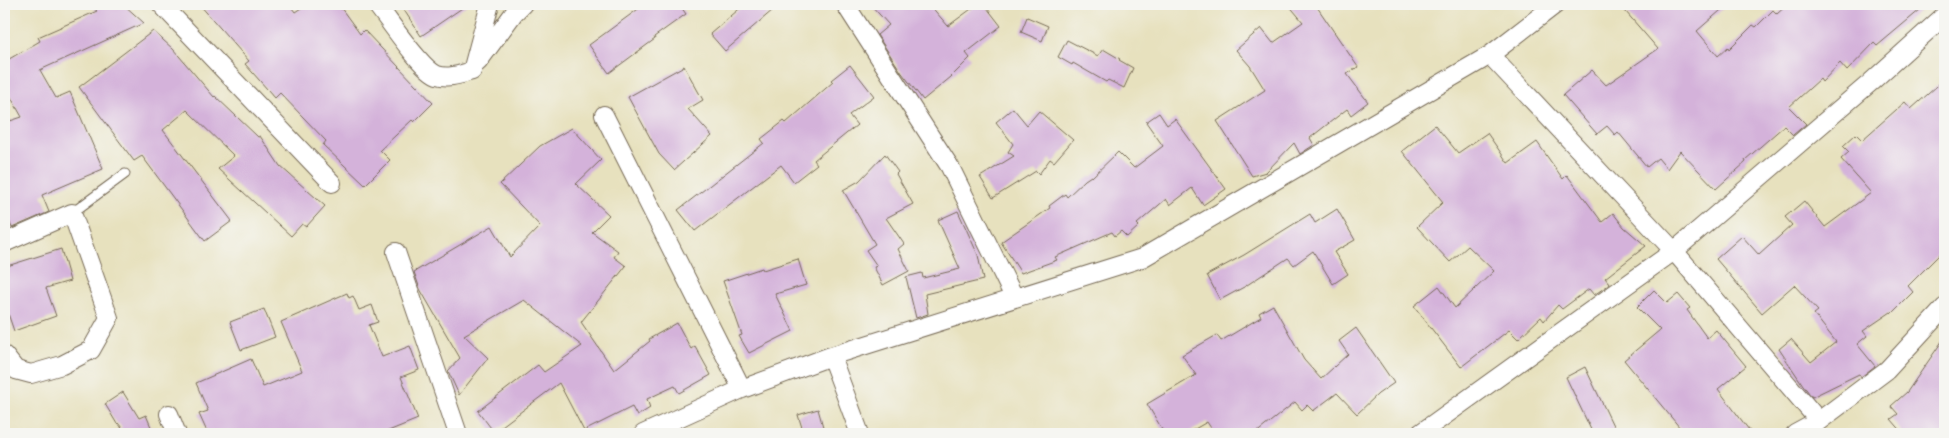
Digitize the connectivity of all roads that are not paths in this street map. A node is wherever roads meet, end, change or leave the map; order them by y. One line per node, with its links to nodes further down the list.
1 (161, 4): 12 (street)
2 (376, 4): 9 (street)
3 (490, 4): 9 (street)
4 (524, 4): 9 (street)
5 (845, 4): 17 (street)
6 (1556, 4): 8 (street)
7 (1945, 15): 15 (street)
8 (1490, 55): 15 (street); 17 (street)
9 (472, 70)
10 (604, 115): 21 (street)
11 (125, 174): 13 (lane)
12 (332, 183)
13 (72, 213): 14 (street); 19 (street)
14 (4, 243)
15 (1674, 251): 23 (street); 28 (street)
16 (396, 252): 25 (street)
17 (1014, 297): 20 (street)
18 (1945, 307): 23 (street)
19 (4, 355)
20 (831, 356): 21 (street); 27 (street)
21 (742, 389): 26 (street)
22 (169, 414): 24 (street)
23 (1818, 421): 29 (street)
24 (177, 434)
25 (458, 434)
26 (643, 434)
27 (860, 434)
28 (1419, 434)
29 (1795, 434)

